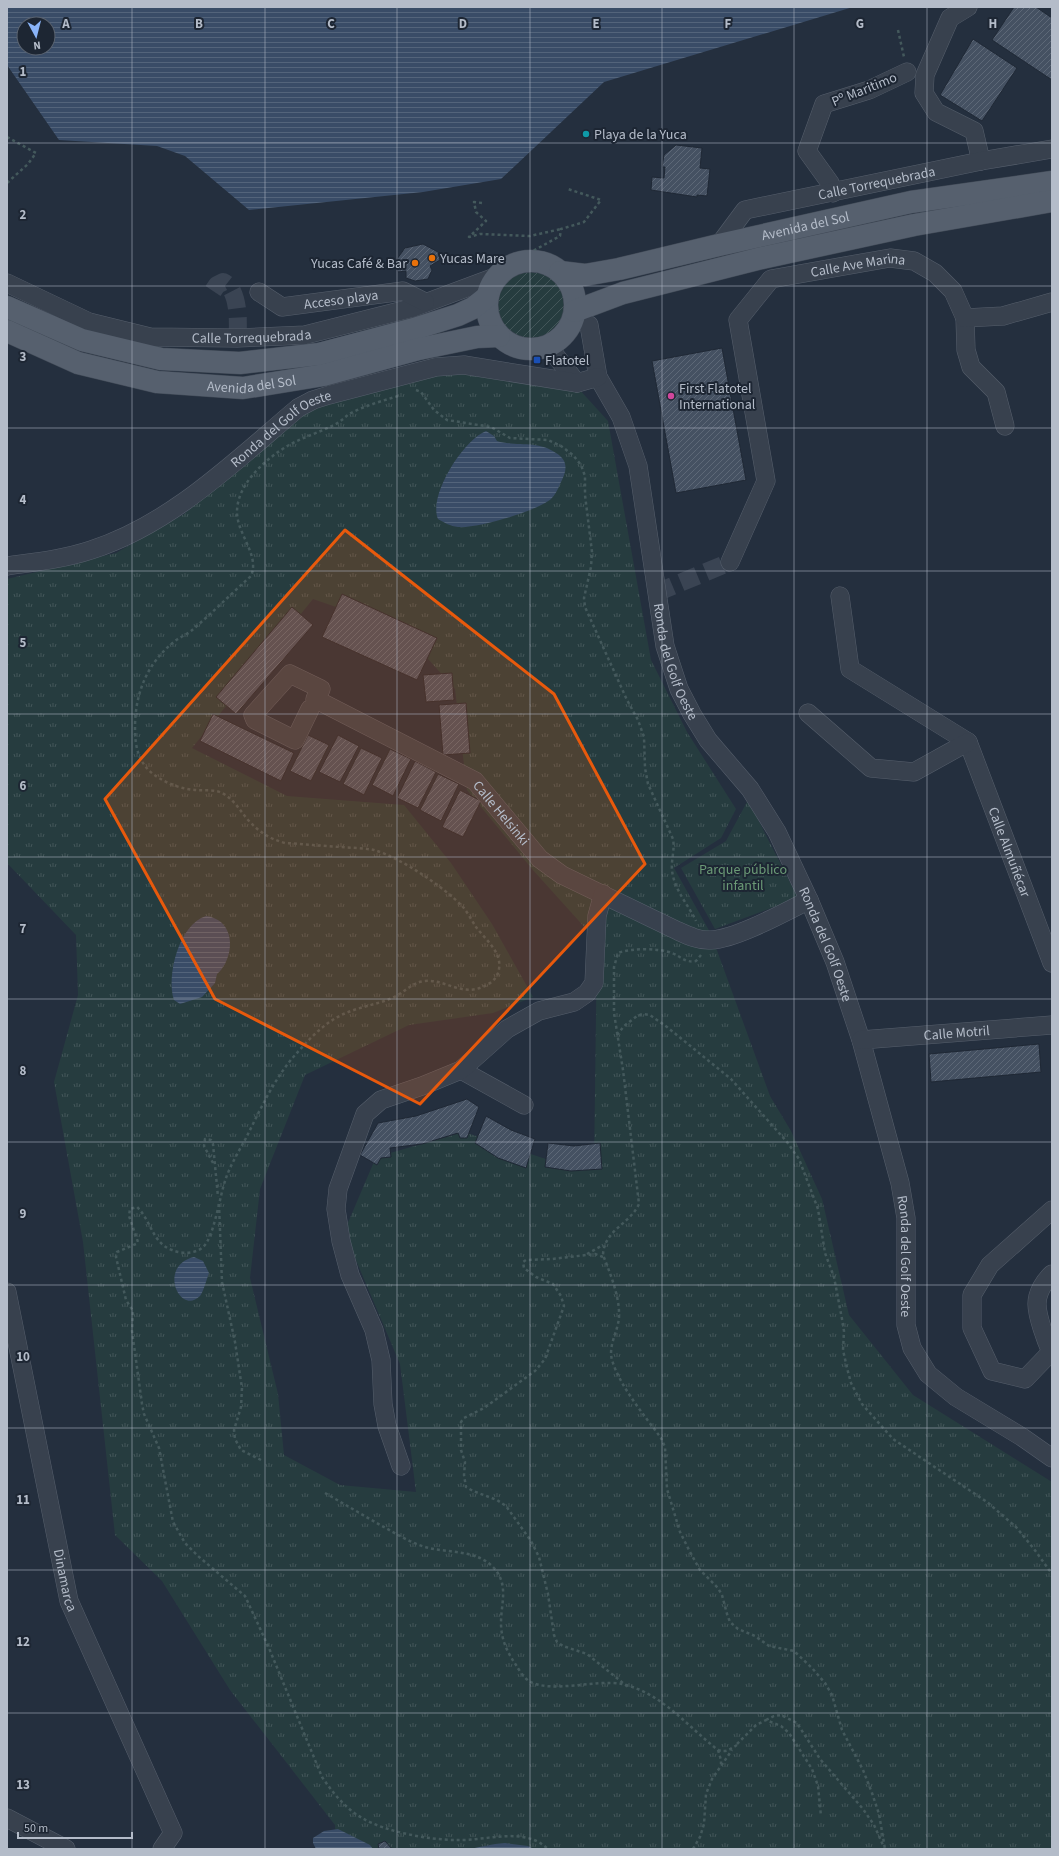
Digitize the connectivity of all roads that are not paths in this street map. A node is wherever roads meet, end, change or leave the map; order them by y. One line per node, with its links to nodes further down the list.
1 (968, 7): 4 (street)
2 (907, 72): 6 (street, Pº Maritimo)
3 (1052, 149): 4 (street, Calle Torrequebrada)
4 (981, 161): 6 (street, Calle Torrequebrada)
5 (1052, 182): 8 (main road, Avenida del Sol)
6 (833, 193): 8 (street, Calle Torrequebrada)
7 (1052, 201): 9 (main road, Avenida del Sol)
8 (719, 245): 10 (main road, Avenida del Sol)
9 (762, 258): 12 (street); 19 (main road, Avenida del Sol)
10 (560, 272): 11 (main road); 19 (main road)
11 (498, 276): 15 (main road); 16 (street, Calle Torrequebrada)
12 (771, 279): 20 (street, Calle Ave Marina); 27 (street)
13 (7, 283): 16 (street, Calle Torrequebrada)
14 (259, 292): 16 (street, Acceso playa)
15 (488, 296): 18 (main road, Avenida del Sol); 22 (main road)
16 (425, 302)
17 (1052, 302): 20 (street)
18 (7, 307)
19 (574, 313): 23 (main road); 24 (street, Ronda del Golf Oeste)
20 (965, 318): 26 (street, Calle Ave Marina)
21 (7, 331): 22 (main road, Avenida del Sol)
22 (499, 336): 23 (main road)
23 (548, 346): 25 (street)
24 (598, 377): 25 (street, Ronda del Golf Oeste); 34 (street, Ronda del Golf Oeste)
25 (577, 383): 28 (street, Ronda del Golf Oeste)
26 (1005, 426)
27 (730, 562)
28 (7, 566)
29 (840, 596): 32 (street)
30 (310, 709): 33 (street, Calle Helsinki)
31 (808, 713): 32 (street)
32 (968, 742): 35 (street, Calle Almuñécar)
33 (603, 894): 34 (street, Calle Helsinki); 38 (street)
34 (809, 900): 37 (street, Ronda del Golf Oeste)
35 (1052, 963)
36 (1052, 1025): 37 (street, Calle Motril)
37 (861, 1040): 43 (street, Ronda del Golf Oeste)
38 (461, 1070): 39 (street); 44 (street)
39 (524, 1105)
40 (1052, 1210): 41 (street)
41 (1052, 1274)
42 (7, 1292): 47 (street, Dinamarca)
43 (1052, 1458)
44 (401, 1466)
45 (7, 1818): 46 (street)
46 (66, 1849)
47 (162, 1849)

